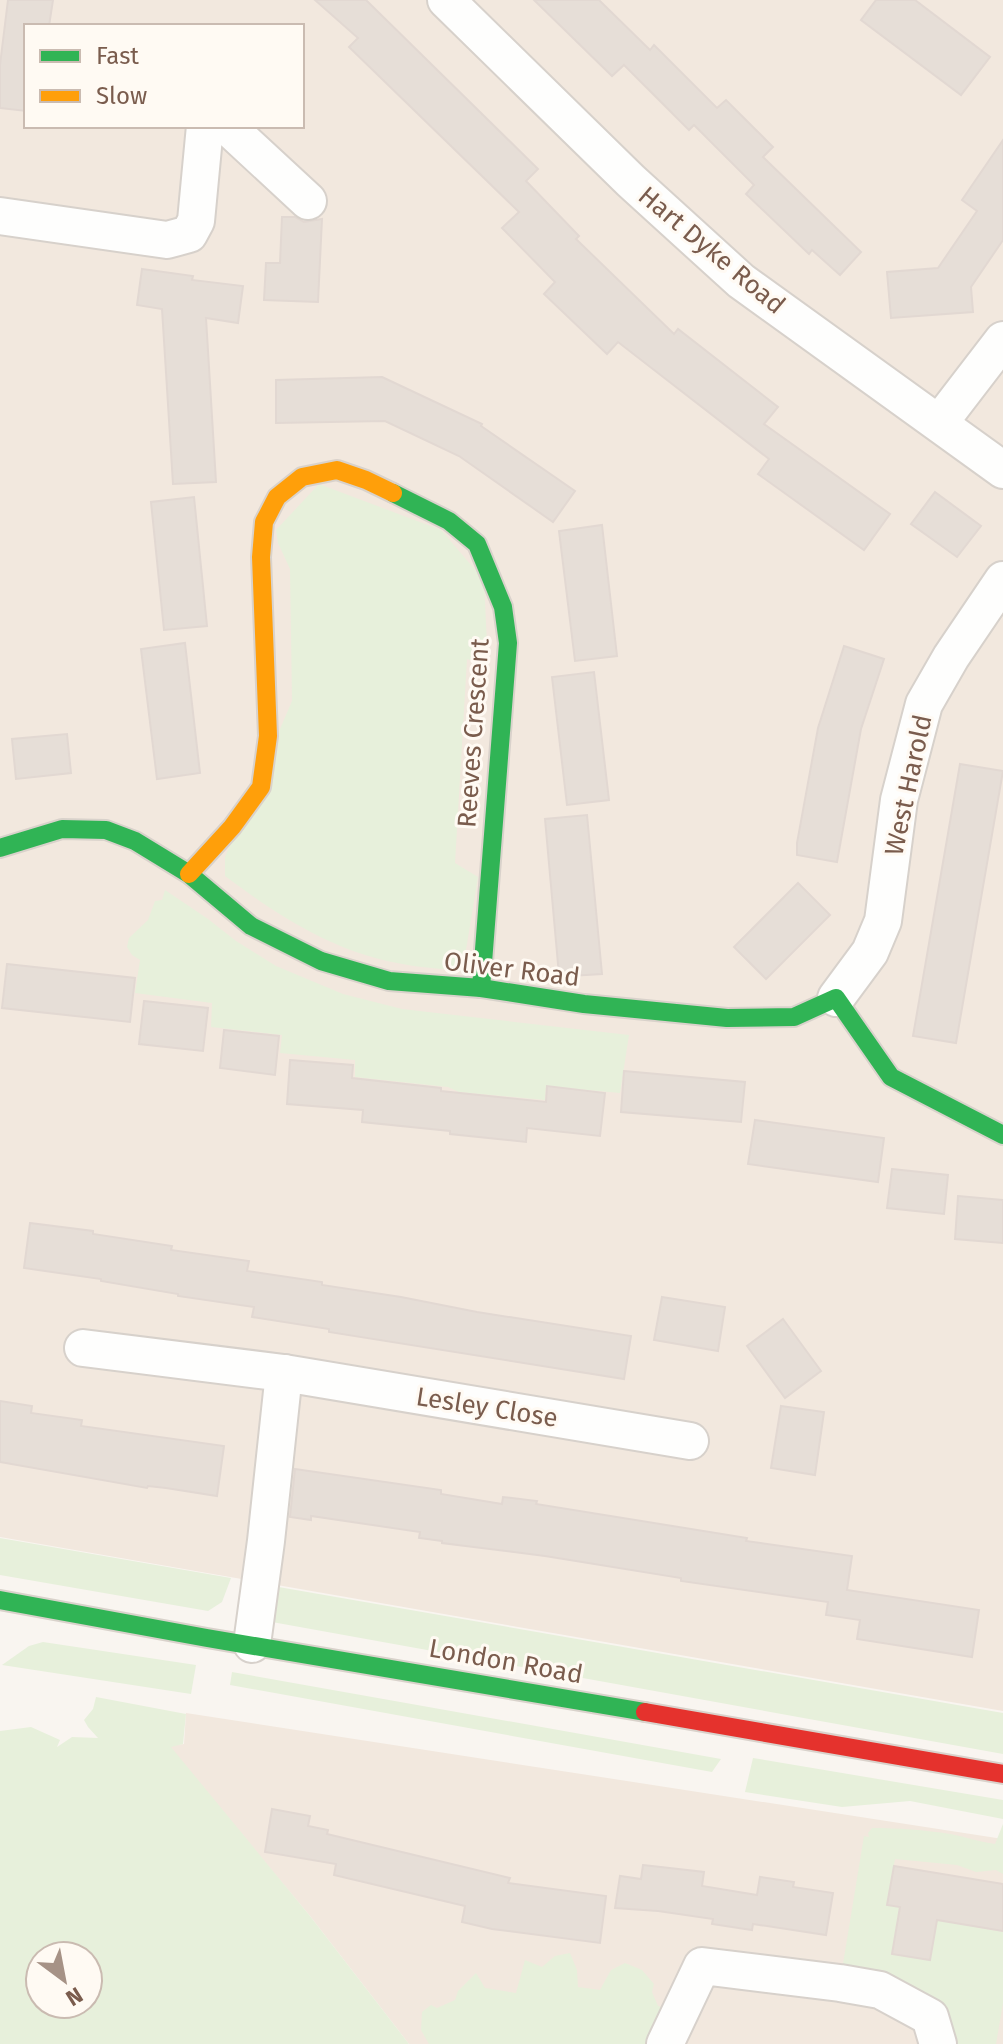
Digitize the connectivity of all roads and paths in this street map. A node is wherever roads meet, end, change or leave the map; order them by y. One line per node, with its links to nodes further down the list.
1 (446, 0): 7 (street, Hart Dyke Road)
2 (205, 128): 5 (street)
3 (229, 128): 4 (street)
4 (308, 201)
5 (0, 216)
6 (1003, 340): 7 (street)
7 (940, 422): 8 (street, Hart Dyke Road)
8 (1003, 470)
9 (1003, 580): 13 (street, West Harold)
10 (0, 848): 11 (street, Oliver Road)
11 (189, 874): 12 (street, Oliver Road); 12 (street, Reeves Crescent)
12 (481, 988): 13 (street, Oliver Road)
13 (836, 998): 14 (street)
14 (1003, 1135)
15 (83, 1348): 16 (street, Lesley Close)
16 (284, 1373): 17 (street, Lesley Close); 19 (street)
17 (690, 1441)
18 (0, 1600): 19 (street, London Road)
19 (252, 1644): 20 (street, London Road)
20 (1003, 1774)
21 (665, 2044): 22 (street)
22 (938, 2044)

